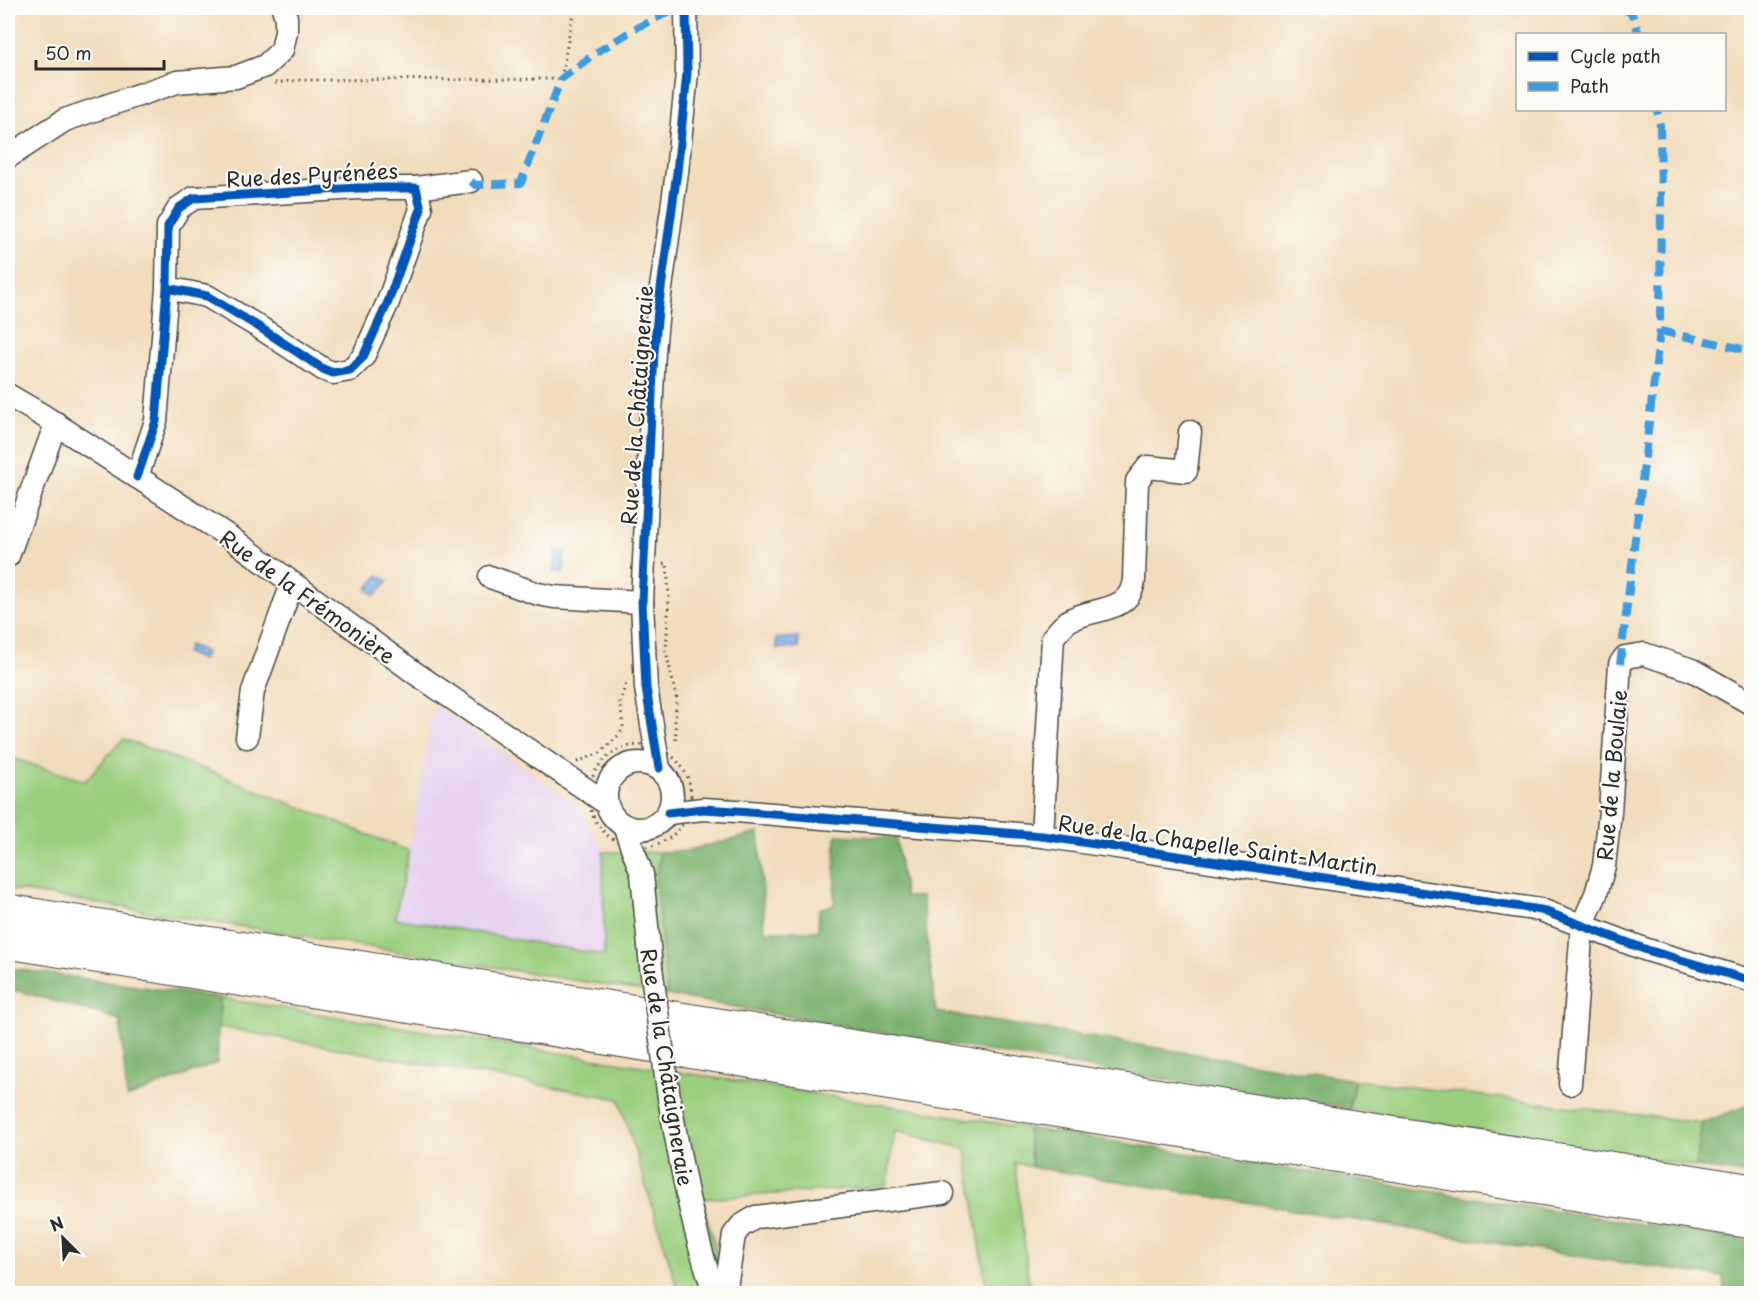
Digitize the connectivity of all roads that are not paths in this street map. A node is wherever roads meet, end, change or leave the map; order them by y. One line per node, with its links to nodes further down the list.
1 (283, 8): 3 (street)
2 (686, 8): 14 (street, Rue de la Châtaigneraie)
3 (8, 157)
4 (471, 181): 5 (street, Rue des Pyrénées)
5 (416, 188): 6 (street, Rue des Pyrénées); 6 (street, Rue des Pyrénées)
6 (167, 288): 10 (street, Rue des Pyrénées)
7 (8, 395): 8 (street, Rue de la Frémonière)
8 (56, 423): 10 (street, Rue de la Frémonière); 11 (street)
9 (1190, 432): 19 (street)
10 (137, 477): 13 (street, Rue de la Frémonière)
11 (8, 556)
12 (490, 577): 14 (street)
13 (292, 584): 16 (street); 17 (street, Rue de la Frémonière)
14 (642, 602): 17 (street, Rue de la Châtaigneraie)
15 (1752, 704): 21 (street, Rue de la Boulaie)
16 (247, 737)
17 (632, 769): 18 (street, Rue de la Châtaigneraie); 18 (street, Rue de la Châtaigneraie)
18 (664, 822): 19 (street, Rue de la Chapelle Saint-Martin); 28 (street, Rue de la Châtaigneraie, bridge)
19 (1042, 836): 21 (street, Rue de la Chapelle Saint-Martin)
20 (8, 911): 25 (highway)
21 (1582, 926): 23 (street, Rue de la Chapelle Saint-Martin); 24 (street)
22 (8, 942): 27 (highway)
23 (1752, 981)
24 (1570, 1084)
25 (1752, 1191)
26 (942, 1193): 29 (street)
27 (1752, 1222)
28 (715, 1293)
29 (725, 1293)

